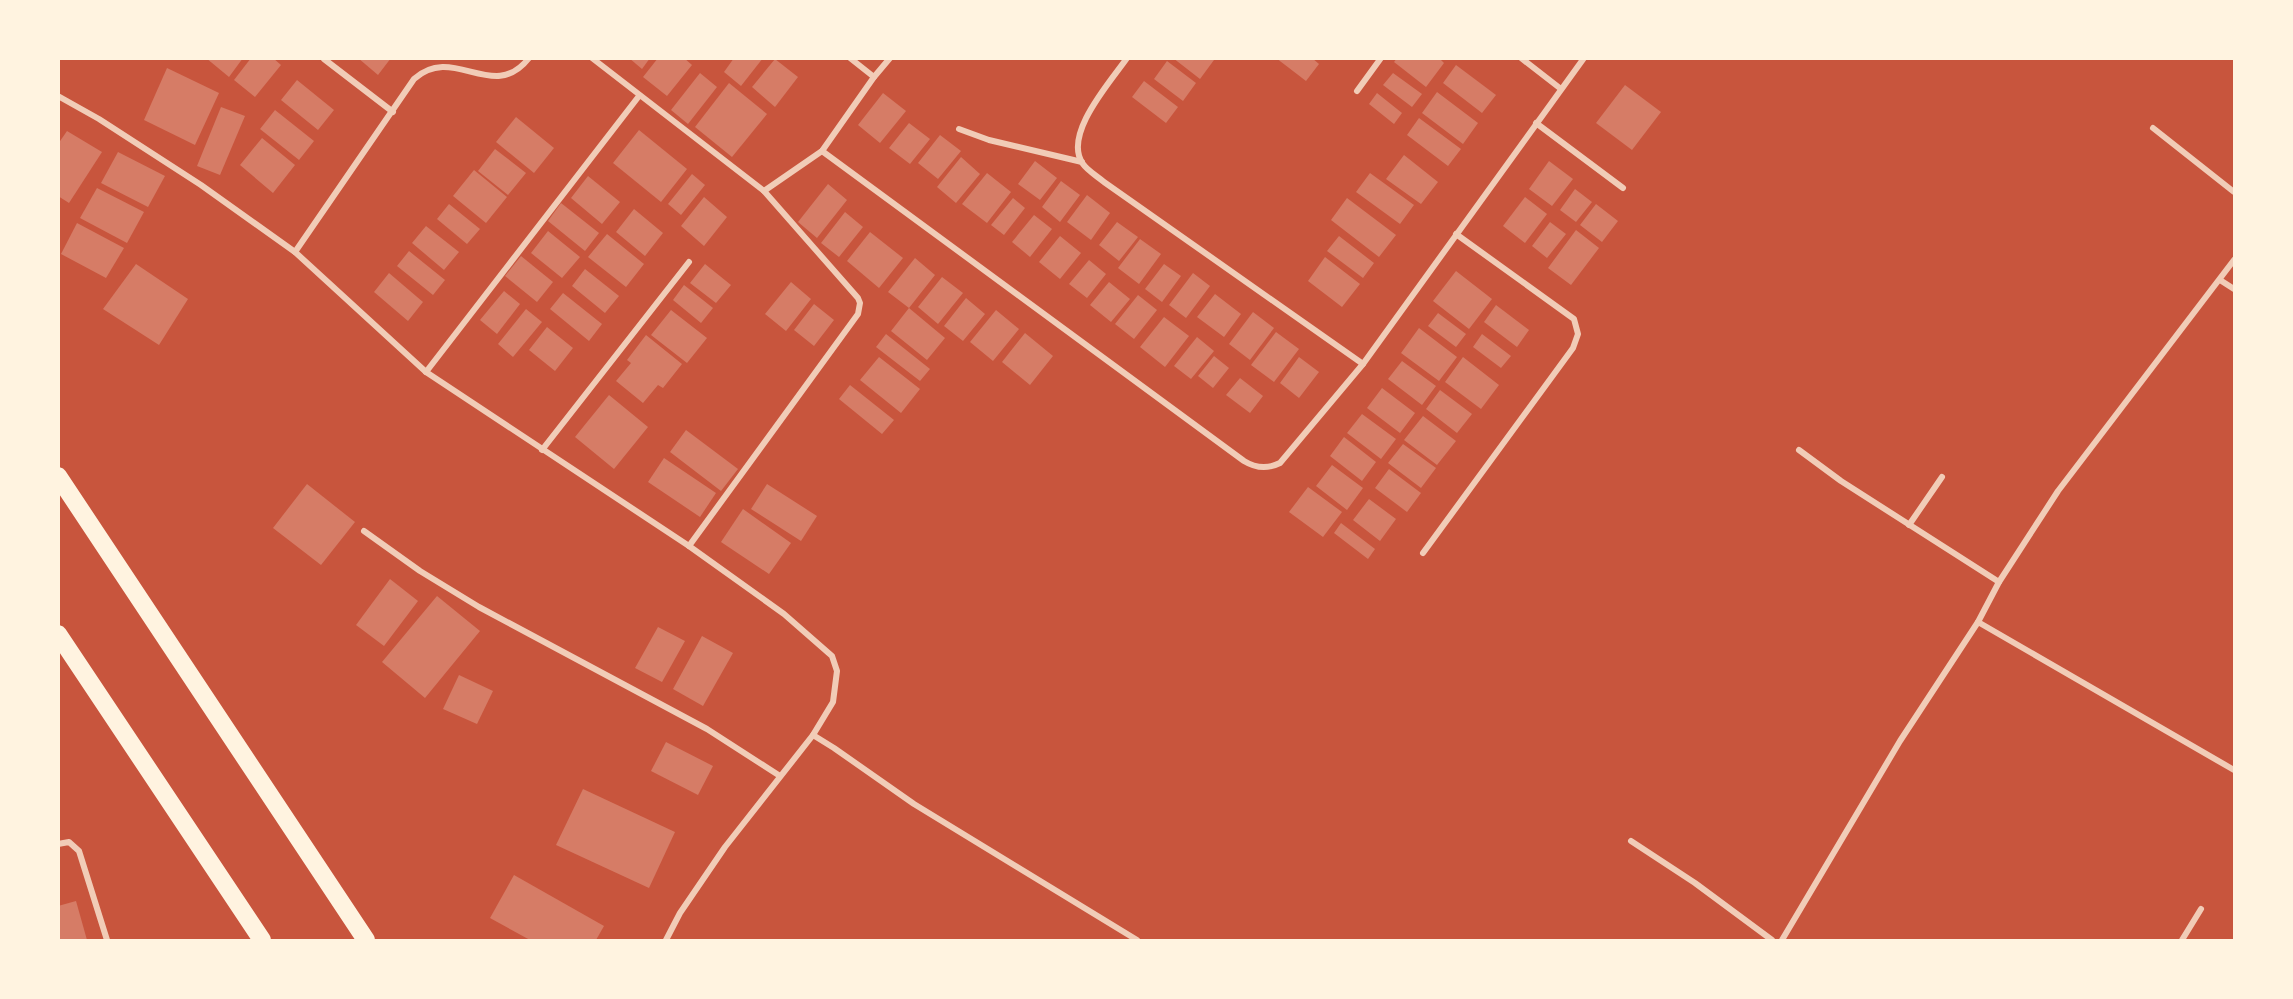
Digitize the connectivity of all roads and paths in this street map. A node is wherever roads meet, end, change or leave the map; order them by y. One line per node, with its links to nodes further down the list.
1 (324, 58): 15 (street)
2 (529, 58): 15 (street)
3 (592, 58): 14 (street)
4 (850, 58): 10 (street)
5 (890, 58): 10 (street)
6 (1127, 58): 20 (street)
7 (1381, 58): 12 (street)
8 (1521, 58): 11 (street)
9 (1584, 58): 11 (street)
10 (874, 77): 19 (street)
11 (1561, 89): 16 (street)
12 (1358, 91)
13 (58, 96): 25 (street)
14 (639, 96): 22 (street); 31 (street)
15 (393, 112): 25 (street)
16 (1536, 123): 21 (street); 24 (street)
17 (2153, 128): 23 (street)
18 (959, 129): 20 (street)
19 (822, 151): 22 (street); 30 (street)
20 (1082, 162): 30 (street)
21 (1623, 188)
22 (764, 191): 38 (street)
23 (2235, 192)
24 (1456, 234): 30 (street); 39 (street)
25 (295, 252): 31 (street)
26 (2235, 260): 28 (street)
27 (689, 262): 32 (street)
28 (2220, 280): 29 (street); 40 (street)
29 (2235, 289)
30 (1363, 364)
31 (426, 372): 32 (street)
32 (542, 450): 38 (street)
33 (1799, 450): 36 (street)
34 (58, 476): 51 (highway)
35 (1942, 477): 36 (street)
36 (1909, 525): 40 (street)
37 (364, 531): 45 (street)
38 (689, 546): 43 (street)
39 (1423, 553)
40 (2000, 582): 41 (street)
41 (1978, 622): 44 (street); 55 (street)
42 (58, 634): 50 (highway)
43 (813, 735): 45 (street); 53 (street)
44 (2235, 770)
45 (780, 776): 52 (street)
46 (1631, 841): 54 (street)
47 (58, 844): 49 (street)
48 (2201, 909): 56 (street)
49 (108, 940)
50 (261, 940)
51 (366, 940)
52 (666, 940)
53 (1137, 940)
54 (1772, 940)
55 (1782, 940)
56 (2182, 940)

